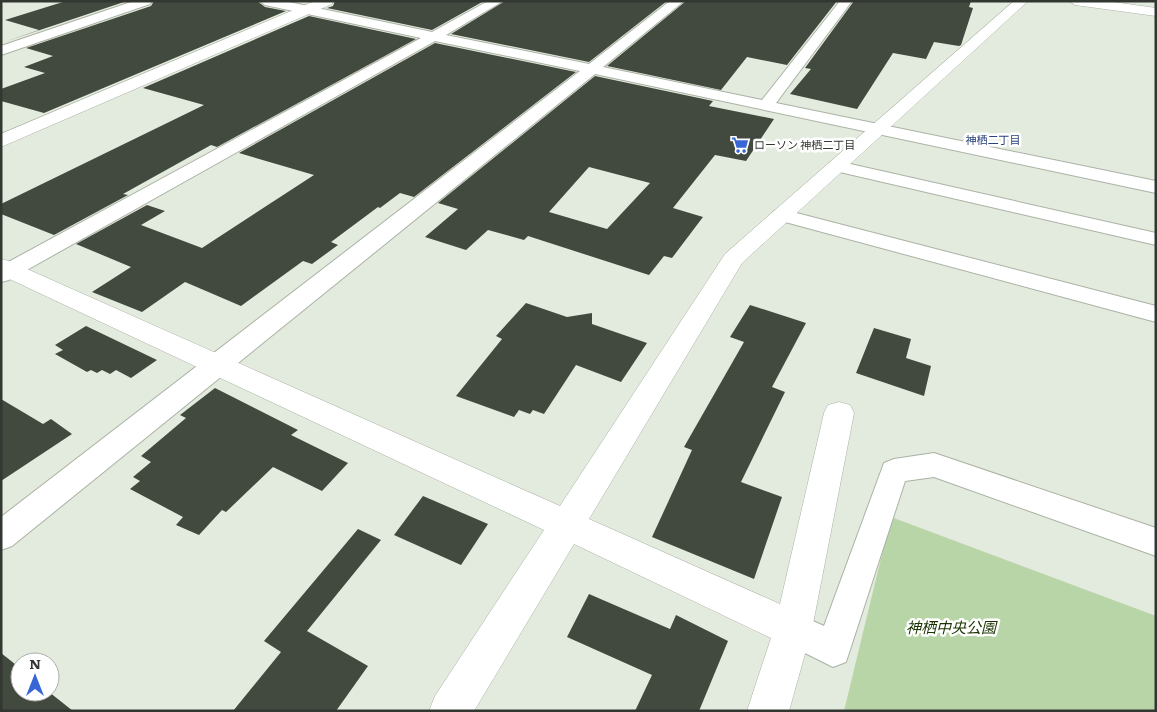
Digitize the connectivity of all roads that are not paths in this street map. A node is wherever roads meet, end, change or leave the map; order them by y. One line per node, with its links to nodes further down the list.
1 (146, 1): 12 (street)
2 (265, 1): 9 (street)
3 (328, 1): 9 (street)
4 (498, 1): 11 (street)
5 (678, 1): 13 (street)
6 (846, 1): 14 (street)
7 (1022, 1): 15 (street)
8 (1075, 1): 10 (street)
9 (307, 10): 11 (street); 16 (street)
10 (1156, 12)
11 (433, 37): 13 (street); 21 (street)
12 (1, 51)
13 (590, 70): 14 (street); 23 (street)
14 (765, 106): 15 (street)
15 (879, 129): 17 (street); 18 (street)
16 (1, 141)
17 (837, 166): 19 (street); 20 (street)
18 (1156, 186)
19 (781, 215): 22 (street); 25 (street)
20 (1156, 239)
21 (4, 270): 23 (street)
22 (1156, 314)
23 (218, 364): 25 (street); 26 (street)
24 (839, 413): 28 (street)
25 (565, 523): 28 (street); 29 (street)
26 (1, 536)
27 (1156, 542): 28 (street)
28 (793, 629): 30 (street)
29 (450, 711)
30 (768, 711)

